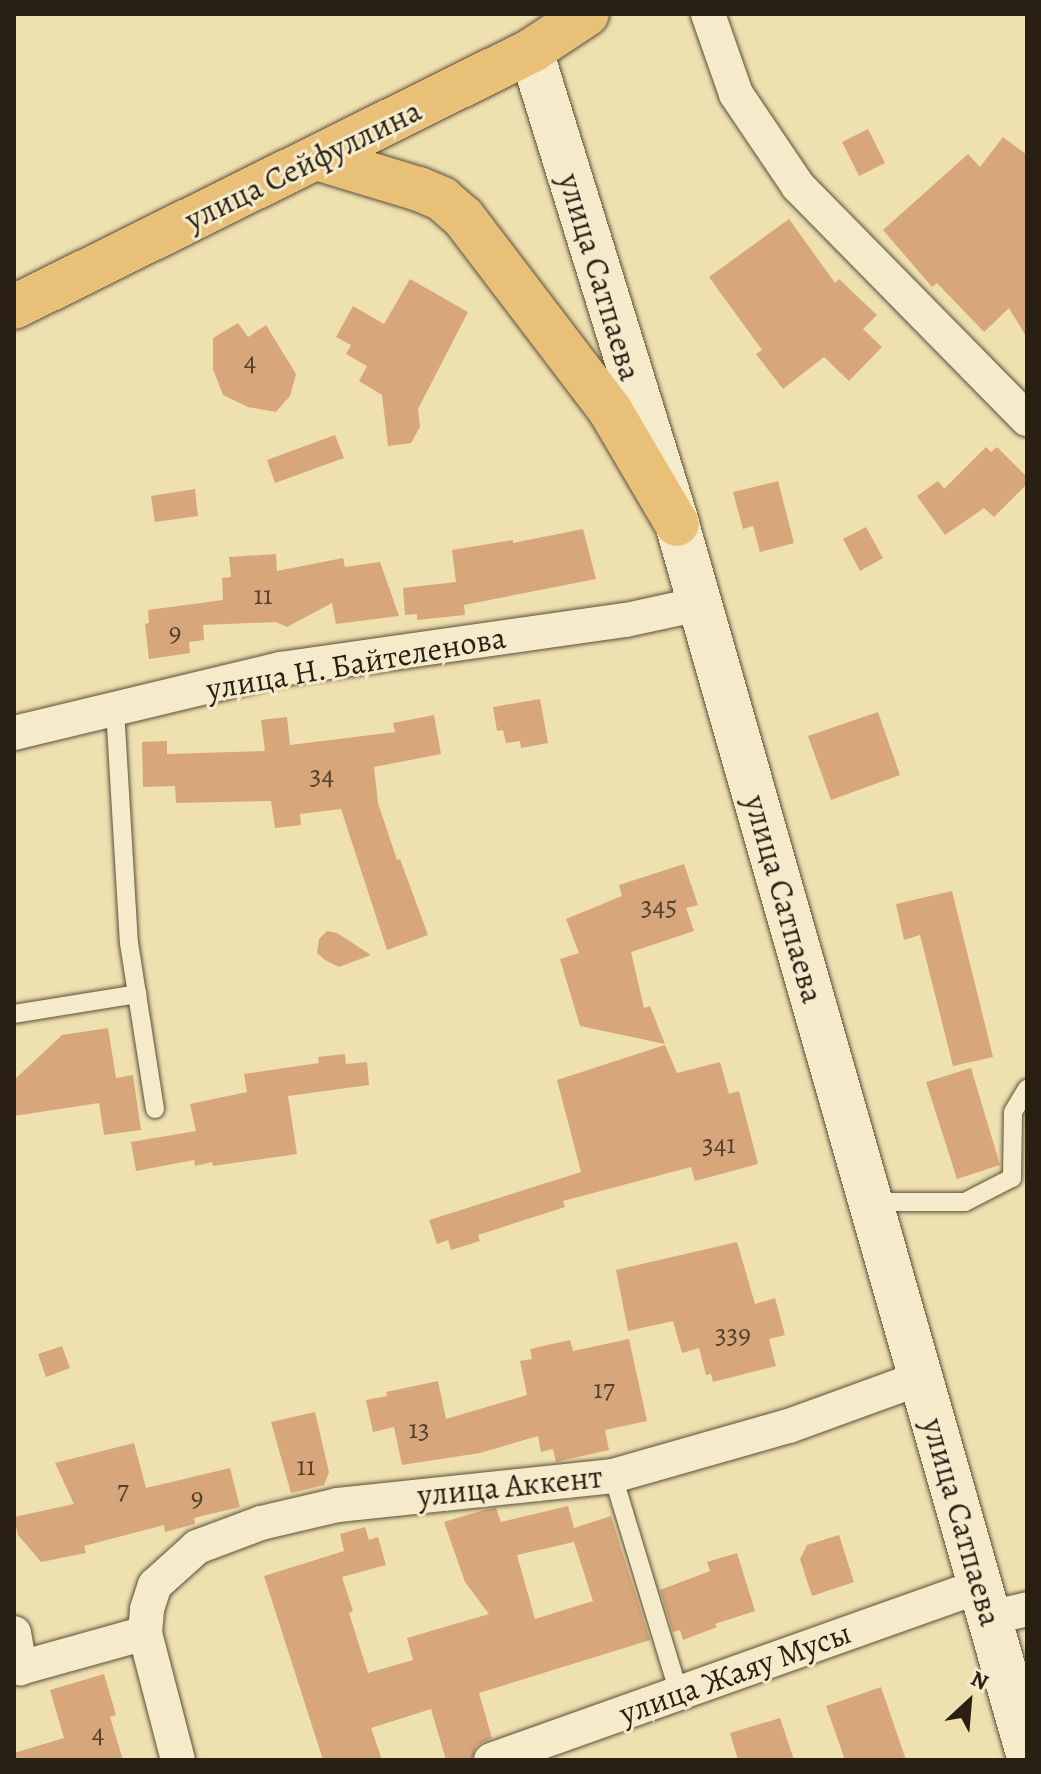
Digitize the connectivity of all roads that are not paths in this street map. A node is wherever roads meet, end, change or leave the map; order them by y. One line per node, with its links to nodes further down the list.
1 (587, 14): 3 (main road, улица Сейфуллина)
2 (708, 14): 6 (street)
3 (531, 51): 4 (main road, улица Сейфуллина); 7 (street, улица Сатпаева)
4 (316, 158): 5 (main road, улица Сейфуллина); 7 (main road)
5 (14, 307)
6 (1027, 419)
7 (677, 524): 8 (street, улица Сатпаева)
8 (700, 604): 9 (street, улица Н. Байтеленова); 15 (street, улица Сатпаева)
9 (115, 709): 10 (street, улица Н. Байтеленова); 11 (lane)
10 (14, 733)
11 (137, 994): 12 (lane); 14 (lane)
12 (14, 1014)
13 (1027, 1089): 15 (lane)
14 (155, 1109)
15 (871, 1202): 16 (street, улица Сатпаева)
16 (921, 1378): 17 (street, улица Аккент); 18 (street, улица Сатпаева)
17 (613, 1476): 20 (street, улица Аккент); 21 (lane)
18 (999, 1604): 21 (street, улица Жаяу Мусы); 22 (street, улица Сатпаева)
19 (14, 1633): 20 (street)
20 (145, 1633): 23 (street)
21 (679, 1693): 24 (street, улица Жаяу Мусы)
22 (1027, 1750)
23 (178, 1760)
24 (491, 1760)

